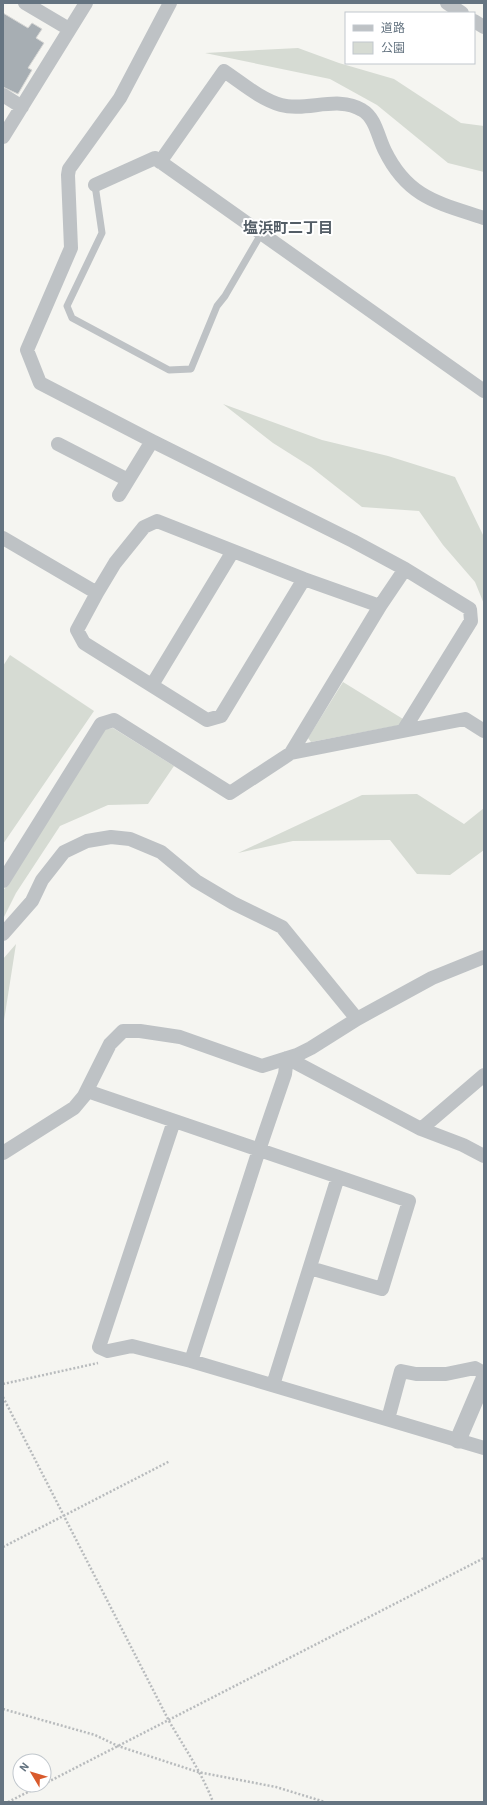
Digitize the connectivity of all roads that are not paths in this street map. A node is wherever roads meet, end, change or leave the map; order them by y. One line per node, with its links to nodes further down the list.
1 (25, 3): 8 (street)
2 (86, 3): 8 (street)
3 (170, 3): 17 (street)
4 (447, 3): 5 (street)
5 (460, 12)
6 (475, 22): 7 (street)
7 (484, 28)
8 (69, 29): 10 (street)
9 (3, 95): 10 (street)
10 (22, 107): 11 (street)
11 (3, 137)
12 (160, 162): 13 (street); 14 (street); 15 (street)
13 (95, 185): 15 (lane)
14 (484, 218)
15 (261, 234): 16 (street)
16 (484, 391)
17 (152, 441): 19 (street); 23 (street)
18 (58, 444): 19 (street)
19 (128, 480): 20 (street)
20 (119, 495)
21 (3, 538): 25 (street)
22 (233, 550): 24 (street); 25 (street); 27 (street)
23 (405, 569): 26 (street); 28 (street)
24 (304, 579): 26 (street); 27 (street)
25 (97, 593): 27 (street)
26 (380, 606): 30 (street)
27 (152, 686)
28 (403, 731): 29 (street); 30 (street)
29 (484, 731)
30 (291, 753): 31 (street)
31 (3, 881)
32 (3, 934): 34 (street)
33 (484, 957): 34 (street)
34 (357, 1018): 35 (street)
35 (287, 1058): 37 (street); 39 (street); 40 (street)
36 (484, 1075): 39 (street)
37 (87, 1091): 38 (street); 41 (street)
38 (174, 1121): 40 (street); 45 (street)
39 (421, 1129): 42 (street)
40 (259, 1150): 43 (street); 45 (street)
41 (3, 1153)
42 (484, 1156)
43 (338, 1178): 44 (street); 44 (street)
44 (310, 1268): 48 (street)
45 (191, 1361): 48 (street)
46 (484, 1373): 49 (street)
47 (484, 1379): 50 (street)
48 (273, 1385): 49 (street)
49 (388, 1419): 50 (street)
50 (458, 1440): 51 (street)
51 (484, 1448)

